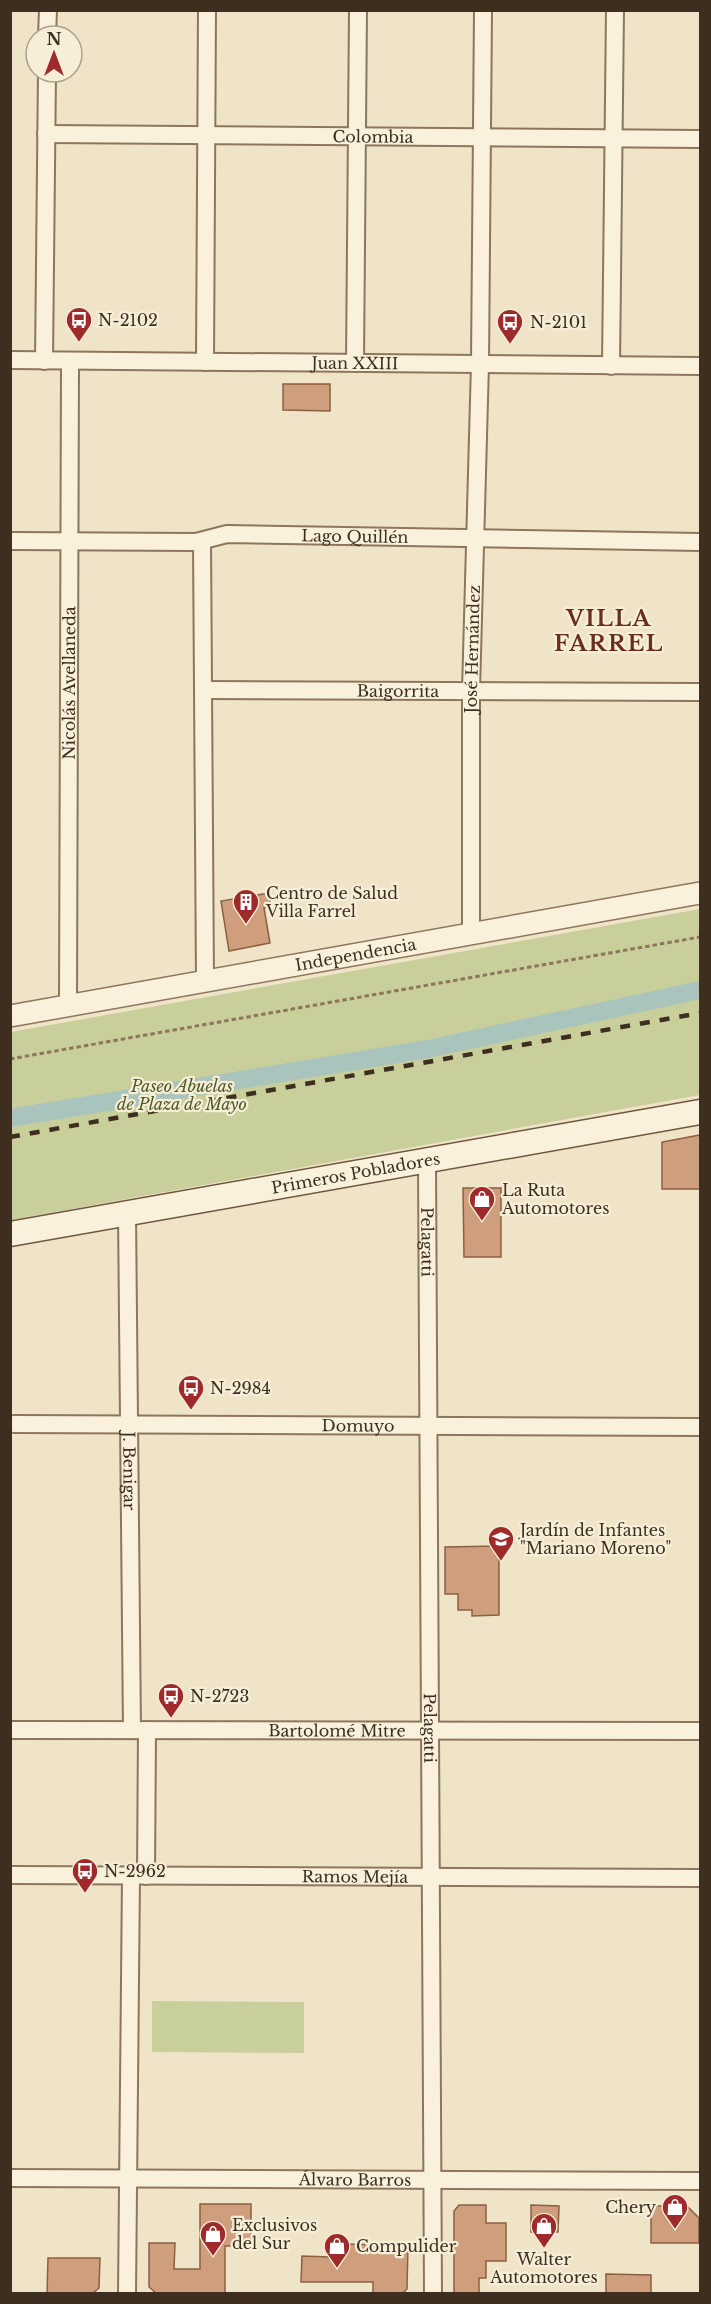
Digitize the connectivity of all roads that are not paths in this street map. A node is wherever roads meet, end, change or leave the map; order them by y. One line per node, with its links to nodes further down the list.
1 (207, 10): 7 (street)
2 (358, 10): 8 (street)
3 (483, 10): 9 (street, José Hernández)
4 (615, 10): 10 (street)
5 (47, 84): 6 (street)
6 (46, 134): 7 (street, Colombia); 13 (street)
7 (206, 136): 8 (street, Colombia); 15 (street)
8 (357, 137): 9 (street, Colombia); 16 (street)
9 (482, 138): 10 (street, Colombia); 17 (street, José Hernández)
10 (613, 139): 11 (street, Colombia); 18 (street)
11 (700, 140)
12 (10, 360): 13 (street, Juan XXIII)
13 (44, 360): 14 (street, Juan XXIII)
14 (70, 360): 15 (street, Juan XXIII); 22 (street, Nicolás Avellaneda)
15 (205, 362): 16 (street, Juan XXIII)
16 (355, 363): 17 (street, Juan XXIII)
17 (480, 364): 18 (street, Juan XXIII); 20 (street, José Hernández)
18 (611, 366): 19 (street, Juan XXIII)
19 (700, 366)
20 (475, 537): 23 (street, Lago Quillén); 24 (street, Lago Quillén); 26 (street, José Hernández)
21 (10, 541): 22 (street, Lago Quillén)
22 (70, 541): 23 (street, Lago Quillén); 31 (street, Nicolás Avellaneda)
23 (202, 541): 25 (street)
24 (700, 542)
25 (204, 690): 26 (street, Baigorrita); 30 (street)
26 (471, 691): 27 (street, Baigorrita); 29 (street, José Hernández)
27 (700, 692)
28 (700, 893): 29 (street, Independencia)
29 (471, 934): 30 (street, Independencia)
30 (205, 981): 31 (street, Independencia)
31 (68, 1005): 32 (street, Independencia)
32 (10, 1016)
33 (700, 1112): 34 (main road, Primeros Pobladores)
34 (427, 1161): 35 (main road, Primeros Pobladores); 39 (street, Pelagatti)
35 (127, 1213): 36 (main road, Primeros Pobladores); 38 (street, J. Benigar)
36 (10, 1234)
37 (14, 1424): 38 (street, Domuyo)
38 (129, 1425): 39 (street, Domuyo); 42 (street, J. Benigar)
39 (428, 1426): 40 (street, Domuyo); 43 (street, Pelagatti)
40 (700, 1427)
41 (10, 1730): 42 (street, Bartolomé Mitre)
42 (139, 1730): 43 (street, Bartolomé Mitre); 46 (street, J. Benigar)
43 (430, 1731): 44 (street, Bartolomé Mitre); 47 (street, Pelagatti)
44 (700, 1731)
45 (10, 1875): 46 (street, Ramos Mejía)
46 (139, 1876): 47 (street, Ramos Mejía); 50 (street, J. Benigar)
47 (431, 1877): 48 (street, Ramos Mejía); 51 (street, Pelagatti)
48 (700, 1878)
49 (10, 2178): 50 (street, Álvaro Barros)
50 (128, 2178): 51 (street, Álvaro Barros); 53 (street, J. Benigar)
51 (432, 2180): 52 (street, Álvaro Barros); 54 (street, Pelagatti)
52 (700, 2181)
53 (127, 2294)
54 (433, 2294)

